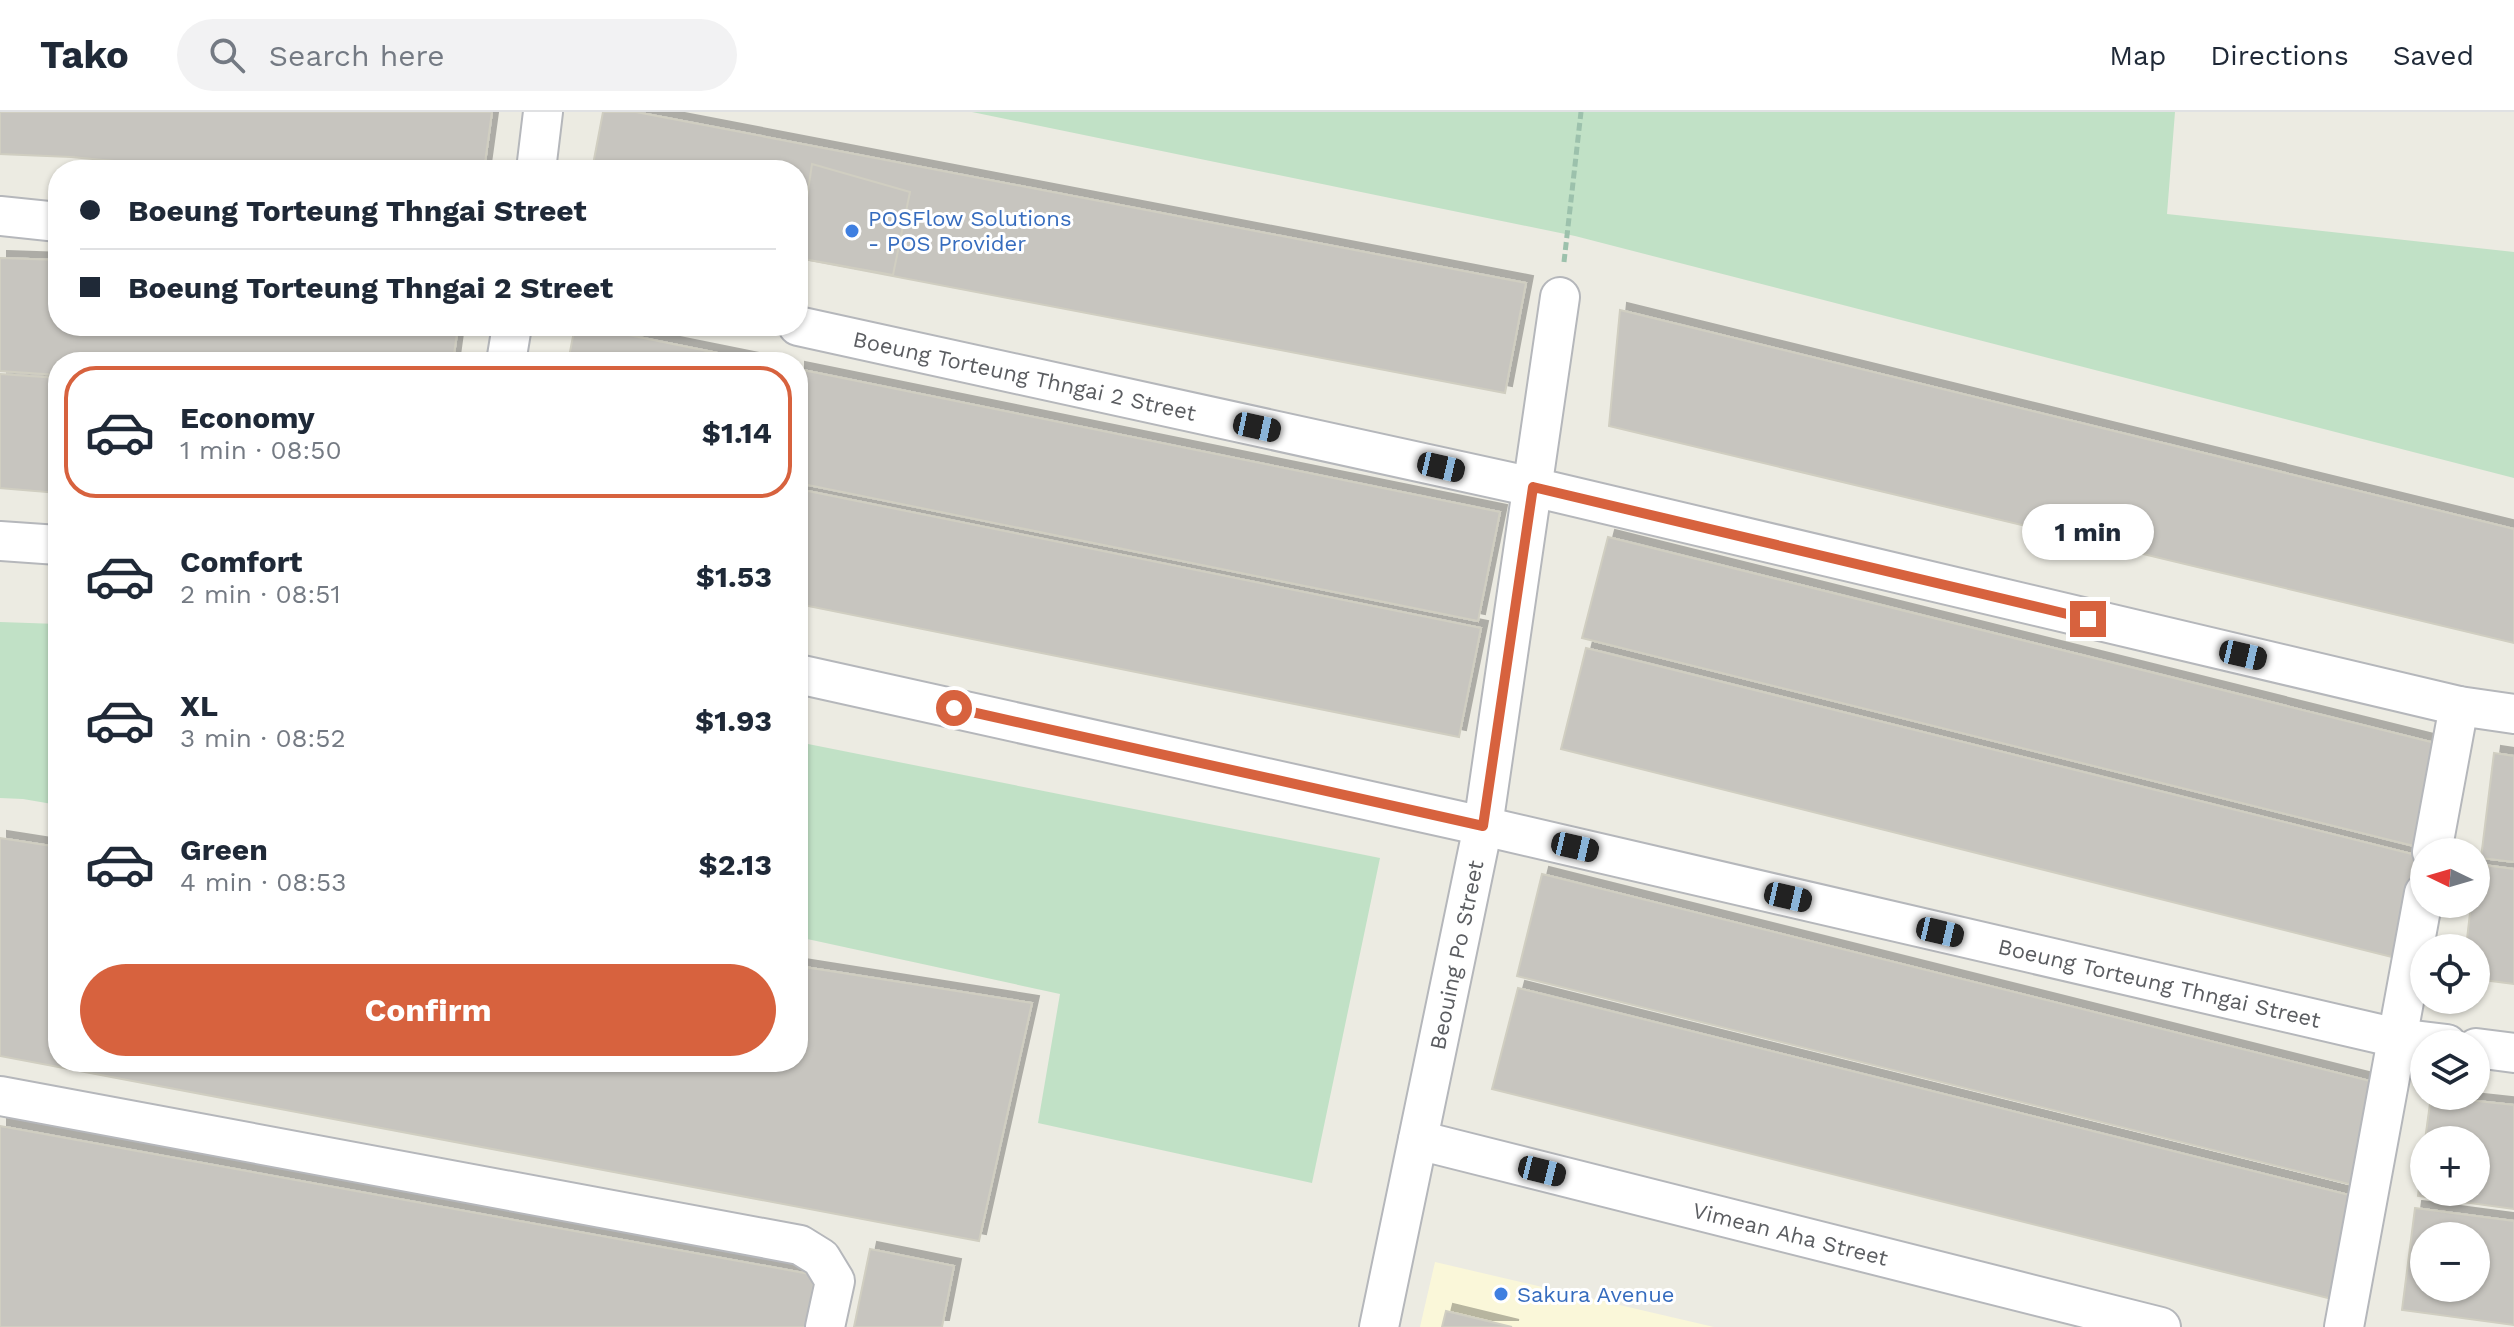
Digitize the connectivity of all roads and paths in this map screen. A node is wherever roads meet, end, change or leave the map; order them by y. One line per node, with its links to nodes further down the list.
1 (543, 112): 3 (street)
2 (1581, 112): 6 (path)
3 (537, 160)
4 (0, 216): 5 (street)
5 (48, 221)
6 (1560, 297): 8 (street, Beouing Po Street)
7 (808, 328): 8 (street, Boeung Torteung Thngai 2 Street)
8 (1533, 487): 12 (street, Boeung Torteung Thngai 2 Street); 14 (street, Beouing Po Street)
9 (0, 541): 10 (street)
10 (48, 544)
11 (808, 676): 14 (street, Boeung Torteung Thngai Street)
12 (2459, 706): 13 (street, Boeung Torteung Thngai 2 Street); 15 (street)
13 (2514, 714)
14 (1483, 826): 17 (street, Boeung Torteung Thngai Street); 22 (street, Beouing Po Street)
15 (2435, 838)
16 (2419, 918): 17 (street)
17 (2397, 1038): 18 (street, Boeung Torteung Thngai Street); 26 (street)
18 (2410, 1040)
19 (2490, 1050): 20 (street)
20 (2514, 1053)
21 (0, 1096): 23 (street)
22 (1418, 1140): 24 (street, Beouing Po Street); 25 (street, Vimean Aha Street)
23 (825, 1327)
24 (1379, 1327)
25 (2161, 1327)
26 (2344, 1327)

